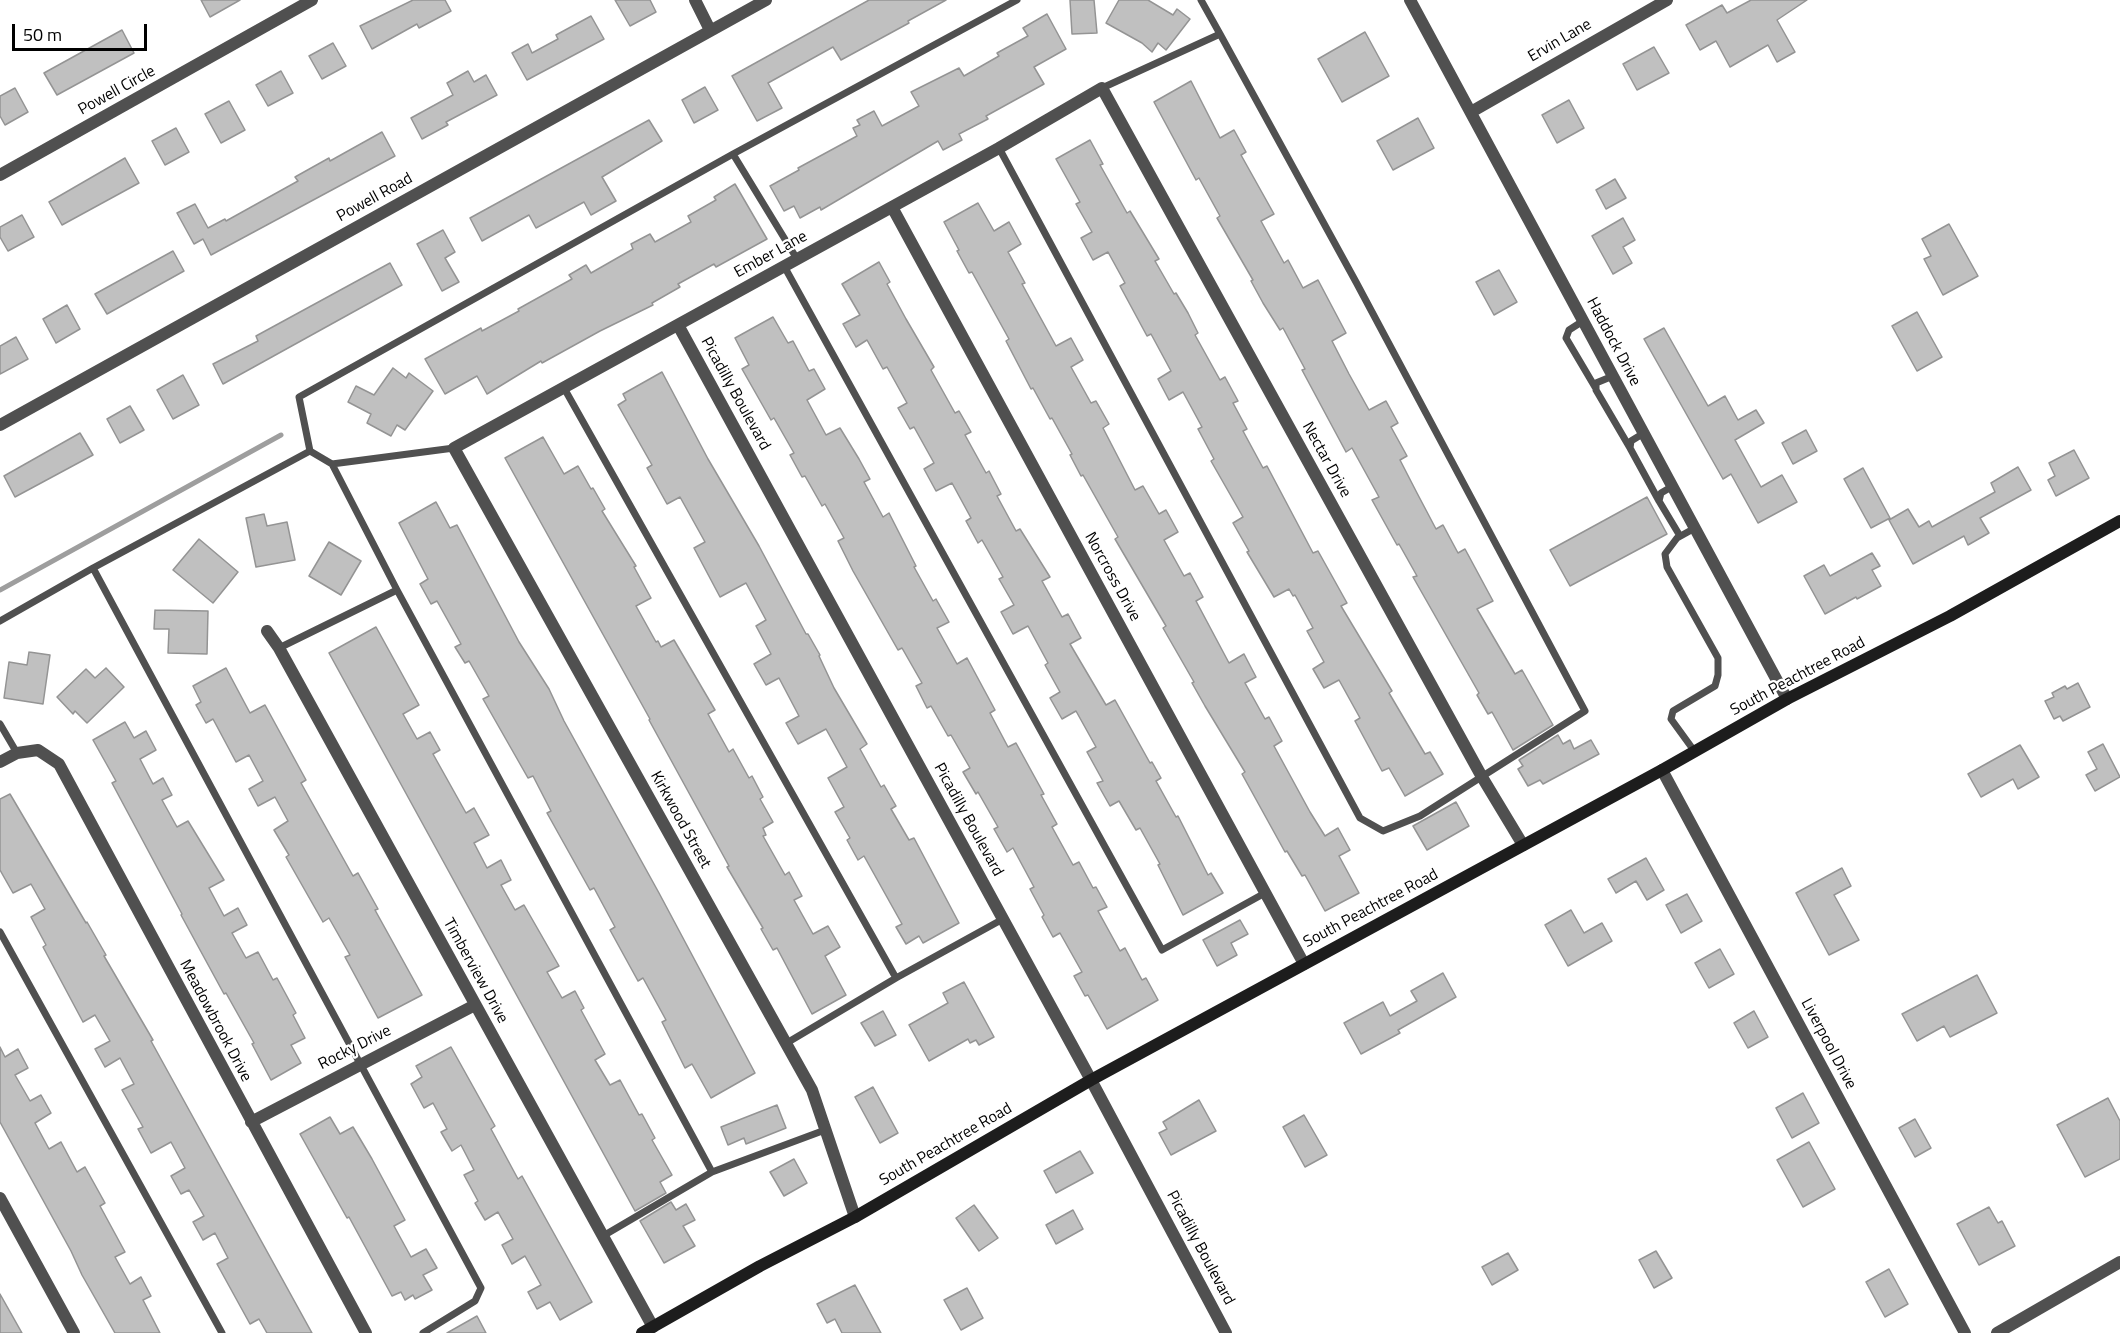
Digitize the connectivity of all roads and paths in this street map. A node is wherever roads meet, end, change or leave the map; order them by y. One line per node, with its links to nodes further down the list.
1 (284, 0): 9 (street)
2 (312, 0): 9 (street, Powell Circle)
3 (695, 0): 10 (street)
4 (766, 0): 10 (street, Powell Road)
5 (1017, 0): 15 (lane)
6 (1201, 0): 11 (lane)
7 (1410, 0): 13 (street, Haddock Drive)
8 (1667, 0): 13 (street, Ervin Lane)
9 (291, 12): 16 (street, Powell Circle)
10 (710, 30): 25 (street, Powell Road)
11 (1220, 34): 12 (lane); 47 (lane)
12 (1102, 88): 14 (street, Ember Lane); 47 (street, Nectar Drive)
13 (1470, 112): 20 (street, Haddock Drive)
14 (999, 148): 17 (street, Ember Lane); 47 (lane)
15 (733, 154): 18 (lane); 29 (lane)
16 (0, 175)
17 (892, 207): 18 (street, Ember Lane); 49 (street, Norcross Drive)
18 (797, 259): 19 (street, Ember Lane)
19 (784, 266): 21 (street, Ember Lane); 49 (lane)
20 (1583, 321): 22 (street, Haddock Drive); 24 (lane)
21 (678, 325): 23 (street, Ember Lane); 50 (street, Picadilly Boulevard)
22 (1613, 376): 24 (lane); 26 (street, Haddock Drive)
23 (564, 388): 27 (street, Ember Lane); 53 (lane)
24 (1596, 390): 28 (lane)
25 (0, 425)
26 (1644, 433): 28 (lane); 31 (street, Haddock Drive)
27 (454, 448): 30 (lane); 55 (street, Kirkwood Street)
28 (1630, 448): 32 (lane)
29 (310, 451): 30 (lane); 36 (lane)
30 (332, 464): 37 (lane)
31 (1673, 486): 32 (lane); 34 (street, Haddock Drive)
32 (1659, 501): 35 (lane)
33 (2120, 521): 41 (main road, South Peachtree Road)
34 (1695, 528): 35 (lane); 41 (street, Haddock Drive)
35 (1680, 537): 43 (lane)
36 (93, 568): 38 (lane); 56 (lane)
37 (398, 590): 40 (lane); 60 (lane)
38 (0, 621)
39 (267, 631): 40 (street, Timberview Drive)
40 (279, 648): 54 (street, Timberview Drive)
41 (1787, 699): 43 (main road, South Peachtree Road)
42 (0, 724): 44 (lane)
43 (1695, 752): 46 (main road, South Peachtree Road)
44 (17, 753): 45 (street); 58 (street, Meadowbrook Drive)
45 (0, 762)
46 (1662, 770): 48 (main road, South Peachtree Road); 71 (street, Liverpool Drive)
47 (1482, 777): 48 (street, Nectar Drive)
48 (1523, 845): 52 (main road, South Peachtree Road)
49 (1265, 893): 52 (street, Norcross Drive)
50 (1004, 919): 53 (lane); 57 (street, Picadilly Boulevard)
51 (0, 932): 67 (lane)
52 (1304, 964): 57 (main road, South Peachtree Road)
53 (896, 978): 55 (lane)
54 (475, 1005): 56 (street, Rocky Drive); 63 (street, Timberview Drive)
55 (785, 1044): 59 (street, Kirkwood Street)
56 (360, 1064): 58 (street, Rocky Drive); 69 (lane)
57 (1091, 1080): 62 (main road, South Peachtree Road); 70 (street, Picadilly Boulevard)
58 (251, 1122): 68 (street, Meadowbrook Drive)
59 (825, 1130): 60 (lane); 62 (street, Kirkwood Street)
60 (712, 1172): 63 (lane)
61 (0, 1198): 66 (street)
62 (855, 1217): 65 (main road, South Peachtree Road)
63 (603, 1236): 65 (street, Timberview Drive)
64 (2120, 1262): 72 (street)
65 (648, 1330)
66 (74, 1333)
67 (222, 1333)
68 (366, 1333)
69 (423, 1333)
70 (1226, 1333)
71 (1965, 1333)
72 (1997, 1333)

